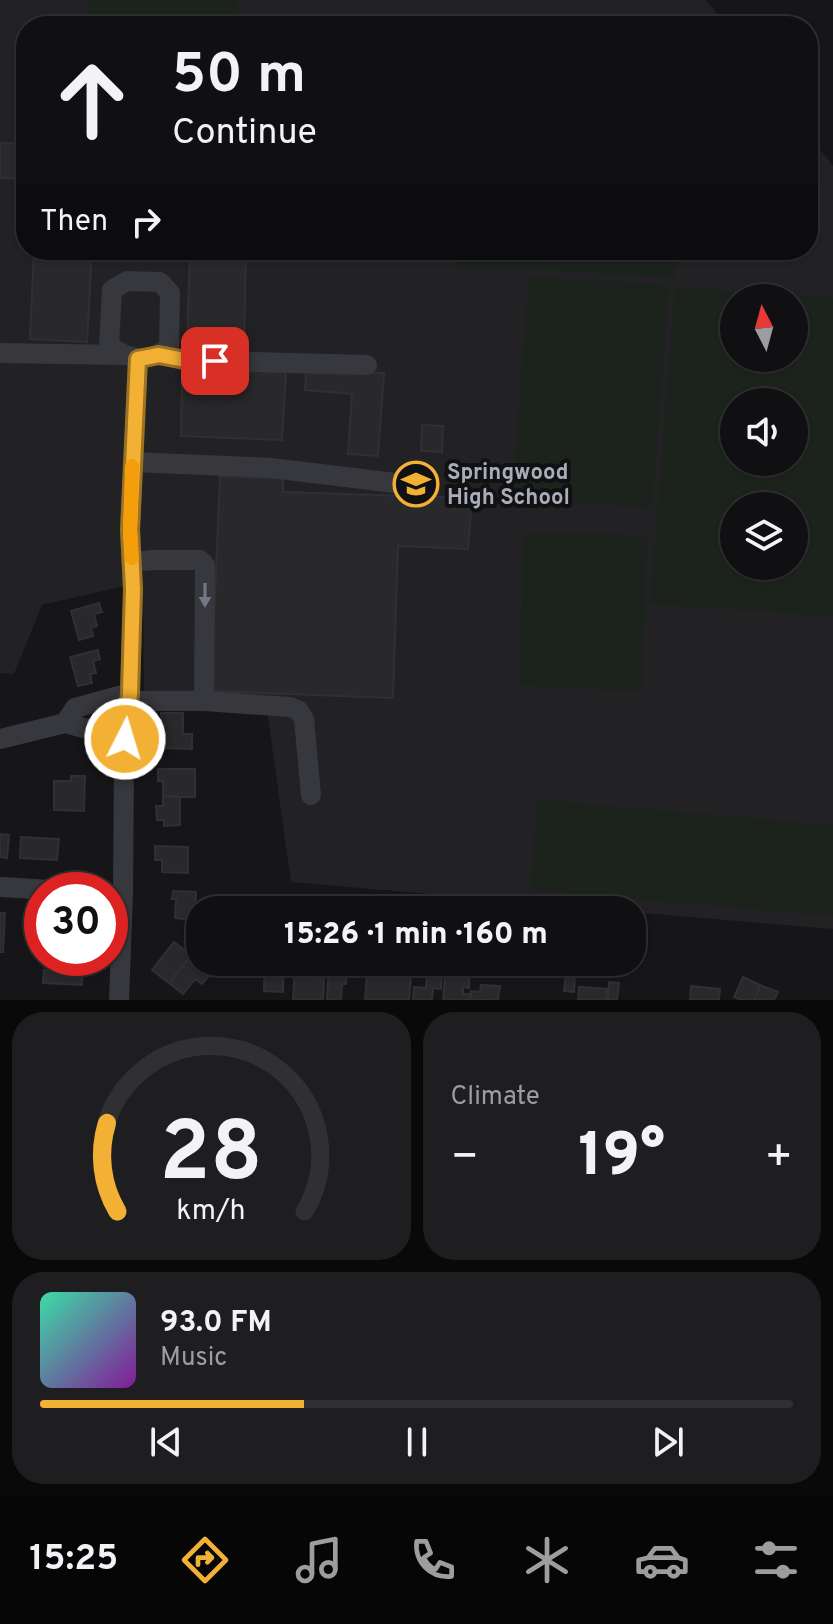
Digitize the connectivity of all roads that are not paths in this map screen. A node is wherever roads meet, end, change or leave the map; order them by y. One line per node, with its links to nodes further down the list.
1 (1, 353): 3 (street)
2 (159, 355): 3 (street); 3 (street); 4 (street)
3 (130, 357): 5 (street)
4 (367, 365)
5 (133, 462): 6 (street); 7 (street)
6 (395, 483)
7 (132, 562): 8 (street); 9 (street, one-way to 9)
8 (129, 697): 9 (street); 10 (street); 12 (street)
9 (204, 701): 13 (street)
10 (65, 723): 11 (street); 12 (street)
11 (0, 739)
12 (125, 739): 14 (street)
13 (311, 795)
14 (118, 872)
15 (0, 887): 16 (street)
16 (24, 888)
17 (119, 976): 18 (street)
18 (119, 1000)

